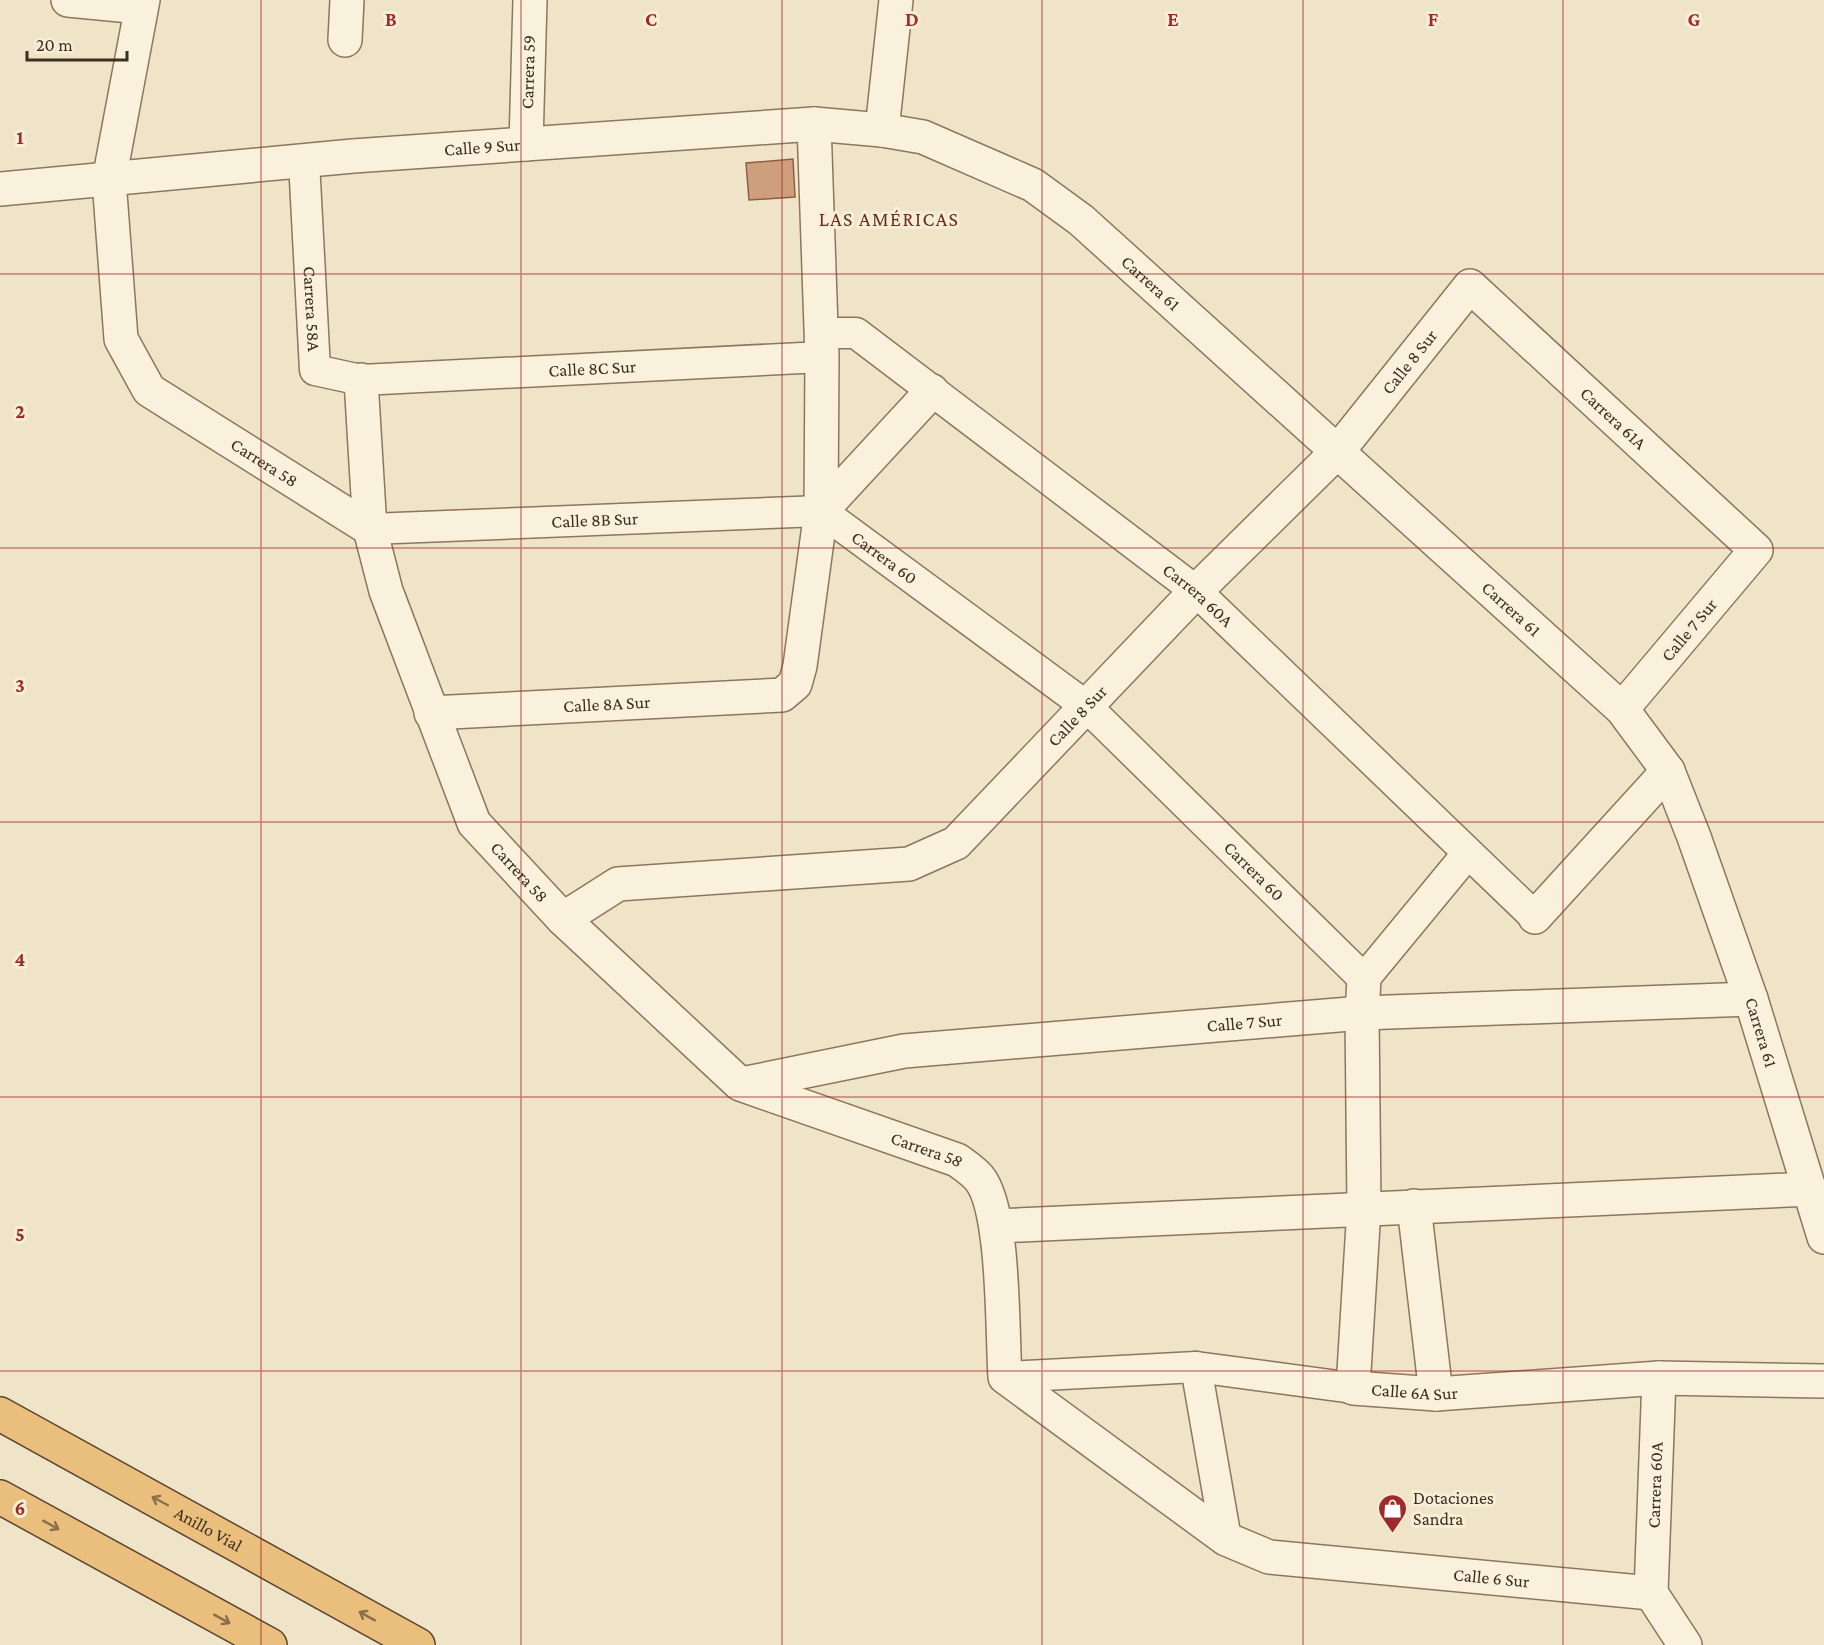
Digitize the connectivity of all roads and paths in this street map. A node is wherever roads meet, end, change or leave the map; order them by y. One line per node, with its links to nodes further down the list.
1 (68, 0): 5 (street)
2 (347, 0): 6 (street)
3 (530, 0): 9 (street, Carrera 59)
4 (896, 0): 8 (street)
5 (142, 4): 12 (street, Carrera 58)
6 (345, 40)
7 (814, 124): 8 (street, Calle 9 Sur); 9 (street, Calle 9 Sur); 15 (street)
8 (882, 130): 10 (street, Calle 9 Sur)
9 (526, 144): 11 (street, Calle 9 Sur)
10 (962, 151): 18 (street, Carrera 61)
11 (304, 160): 12 (street, Calle 9 Sur); 16 (street, Carrera 58A)
12 (109, 180): 13 (street, Calle 9 Sur); 20 (street, Carrera 58)
13 (0, 189)
14 (1470, 286): 18 (street, Calle 8 Sur); 21 (street, Carrera 61A)
15 (822, 345): 16 (street, Calle 8C Sur); 17 (street, Carrera 60A); 19 (street)
16 (361, 381): 20 (street)
17 (932, 391): 19 (street); 22 (street, Carrera 60A)
18 (1338, 451): 22 (street, Calle 8 Sur); 24 (street, Carrera 61)
19 (821, 511): 20 (street, Calle 8B Sur); 23 (street, Carrera 60); 25 (street, Calle 8A Sur)
20 (370, 530): 25 (street, Carrera 58)
21 (1756, 550): 24 (street, Calle 7 Sur)
22 (1196, 591): 23 (street, Calle 8 Sur); 27 (street, Carrera 60A)
23 (1086, 706): 29 (street, Calle 8 Sur); 30 (street, Carrera 60)
24 (1622, 709): 26 (street, Carrera 61)
25 (431, 714): 29 (street, Carrera 58)
26 (1668, 771): 28 (street); 31 (street, Carrera 61)
27 (1468, 853): 28 (street, Carrera 60A); 30 (street)
28 (1535, 917)
29 (562, 919): 33 (street, Carrera 58)
30 (1364, 979): 32 (street)
31 (1751, 999): 32 (street, Calle 7 Sur); 34 (street, Carrera 61)
32 (1362, 1013): 33 (street, Calle 7 Sur); 36 (street)
33 (740, 1084): 37 (street, Carrera 58)
34 (1810, 1189): 35 (street); 38 (street, Carrera 61)
35 (1414, 1206): 36 (street); 44 (street)
36 (1364, 1208): 37 (street); 43 (street)
37 (997, 1226): 40 (street, Carrera 58)
38 (1824, 1237)
39 (1196, 1367): 40 (street, Calle 6A Sur); 43 (street, Calle 6A Sur); 47 (street)
40 (1005, 1377): 47 (street)
41 (1659, 1378): 42 (street, Calle 6A Sur); 44 (street, Calle 6A Sur); 48 (street, Carrera 60A)
42 (1824, 1381)
43 (1353, 1388): 44 (street, Calle 6A Sur)
44 (1436, 1394)
45 (0, 1414): 50 (highway, Anillo Vial, one-way to 45)
46 (0, 1497): 49 (highway, one-way to 49)
47 (1226, 1539): 48 (street, Calle 6 Sur)
48 (1652, 1593): 51 (street)
49 (270, 1645)
50 (418, 1645)
51 (1685, 1645)

